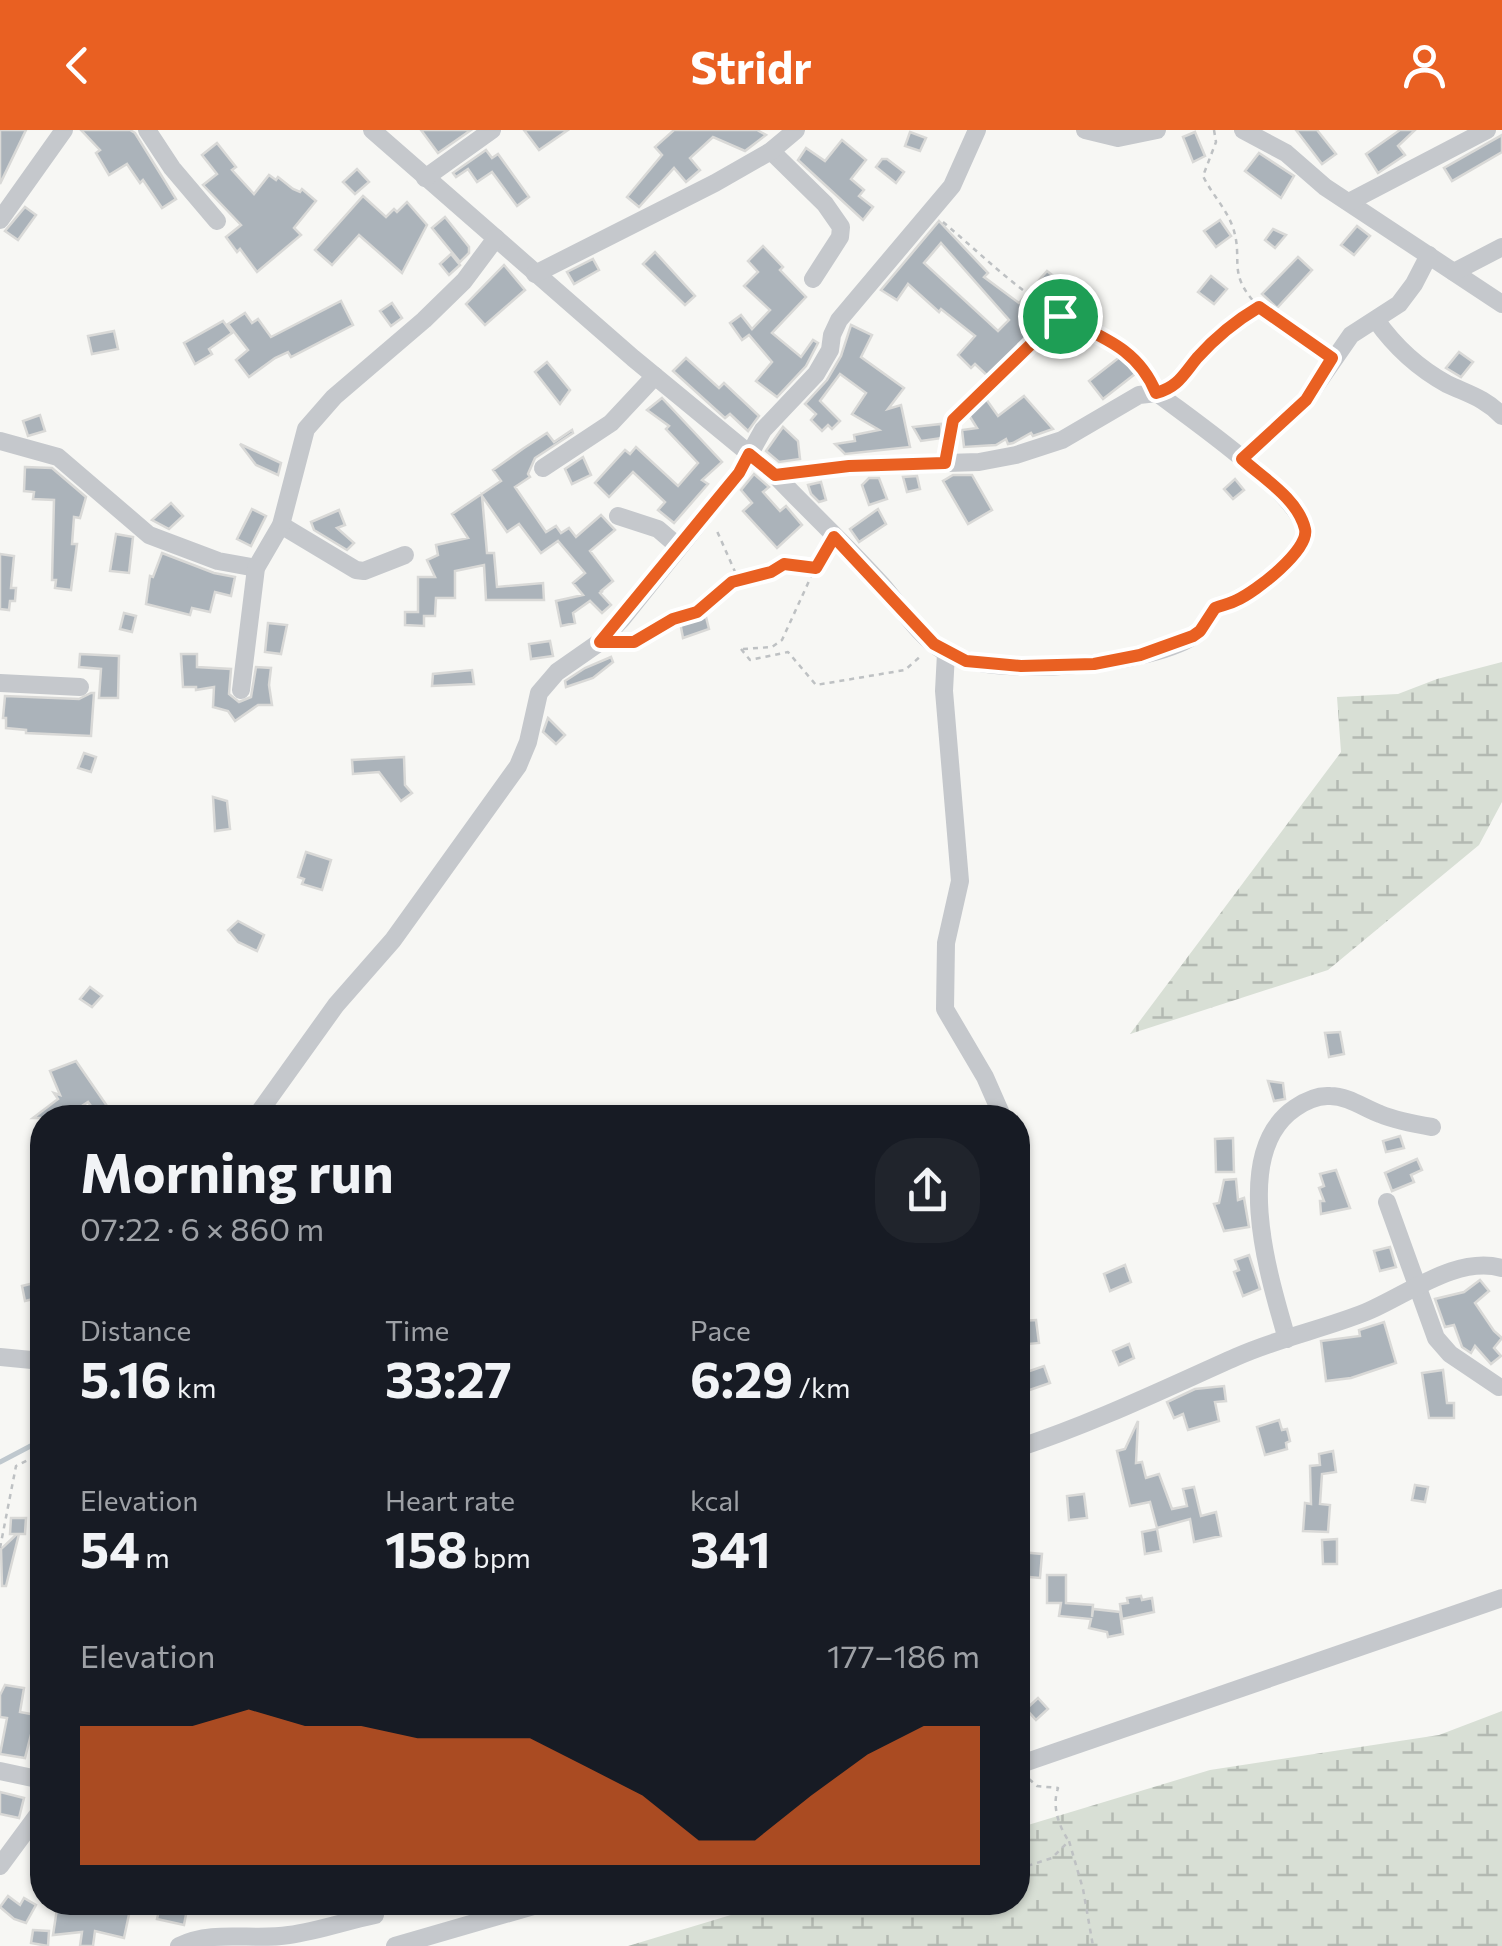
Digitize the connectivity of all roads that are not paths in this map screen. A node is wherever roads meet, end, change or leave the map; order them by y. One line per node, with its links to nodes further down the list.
1 (64, 130): 14 (street)
2 (148, 130): 15 (street)
3 (372, 130): 12 (street)
4 (492, 130): 12 (street)
5 (796, 130): 11 (street)
6 (976, 130): 27 (street)
7 (1086, 130): 8 (street)
8 (1157, 130)
9 (1243, 130): 13 (street)
10 (1487, 130): 13 (street)
11 (771, 151): 20 (street); 21 (street)
12 (425, 178): 16 (street)
13 (1349, 202): 18 (street)
14 (0, 220)
15 (217, 221)
16 (496, 238): 20 (street); 32 (street)
17 (1502, 247): 19 (street)
18 (1429, 255): 19 (street); 23 (street)
19 (1454, 272): 22 (street)
20 (535, 274): 24 (street)
21 (813, 279)
22 (1502, 304)
23 (1376, 320): 25 (street); 28 (street)
24 (655, 376): 27 (street); 29 (street)
25 (1502, 416)
26 (0, 441): 35 (street)
27 (749, 454): 30 (street); 33 (street)
28 (1242, 459): 30 (street); 36 (street)
29 (543, 468)
30 (775, 475): 36 (street)
31 (618, 516): 33 (street)
32 (281, 525): 34 (street); 35 (street)
33 (680, 547): 40 (street)
34 (404, 556)
35 (256, 568): 39 (street)
36 (940, 648): 41 (street)
37 (0, 683): 38 (street)
38 (80, 687)
39 (242, 690)
40 (264, 1105)
41 (997, 1105)
42 (1432, 1127): 46 (street)
43 (1388, 1202): 45 (street)
44 (1502, 1268): 45 (street)
45 (1418, 1287): 46 (street); 49 (street)
46 (1286, 1338): 50 (street)
47 (0, 1358): 48 (street)
48 (30, 1360)
49 (1499, 1387)
50 (1030, 1444)
51 (1502, 1598): 52 (street)
52 (1030, 1767)
53 (0, 1771): 54 (street)
54 (30, 1777)
55 (30, 1825): 56 (street)
56 (0, 1866)
57 (375, 1915): 59 (street)
58 (501, 1915): 60 (street)
59 (179, 1946)
60 (395, 1946)

